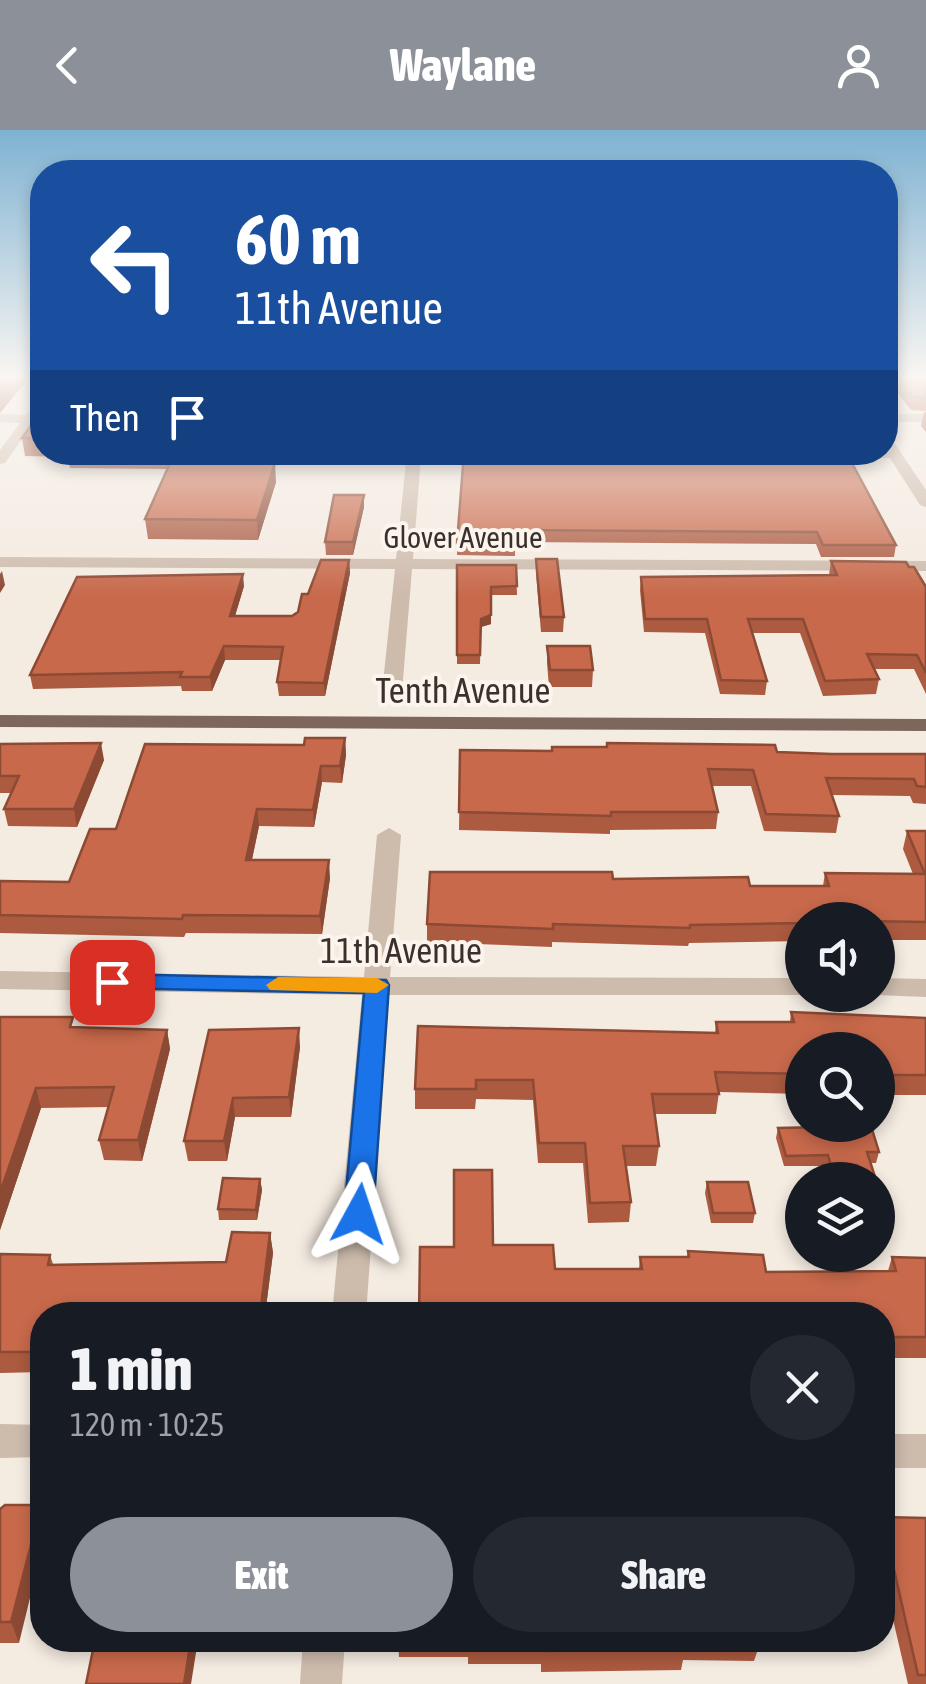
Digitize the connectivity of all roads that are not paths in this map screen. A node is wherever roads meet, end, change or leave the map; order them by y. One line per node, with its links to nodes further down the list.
1 (898, 458): 3 (street)
2 (413, 465): 5 (street)
3 (924, 495)
4 (0, 562): 5 (street, Glover Avenue)
5 (405, 564): 6 (street, Glover Avenue); 7 (street)
6 (926, 566)
7 (392, 692)
8 (0, 721): 9 (main road, Tenth Avenue)
9 (926, 725)
10 (389, 835): 12 (street)
11 (0, 980): 12 (street, 11th Avenue)
12 (377, 985): 13 (street, 11th Avenue); 16 (street)
13 (785, 987)
14 (895, 987): 15 (street)
15 (926, 988)
16 (350, 1302)
17 (0, 1441): 18 (street)
18 (30, 1441)
19 (895, 1451): 20 (street)
20 (926, 1451)
21 (323, 1652): 22 (street)
22 (321, 1684)

